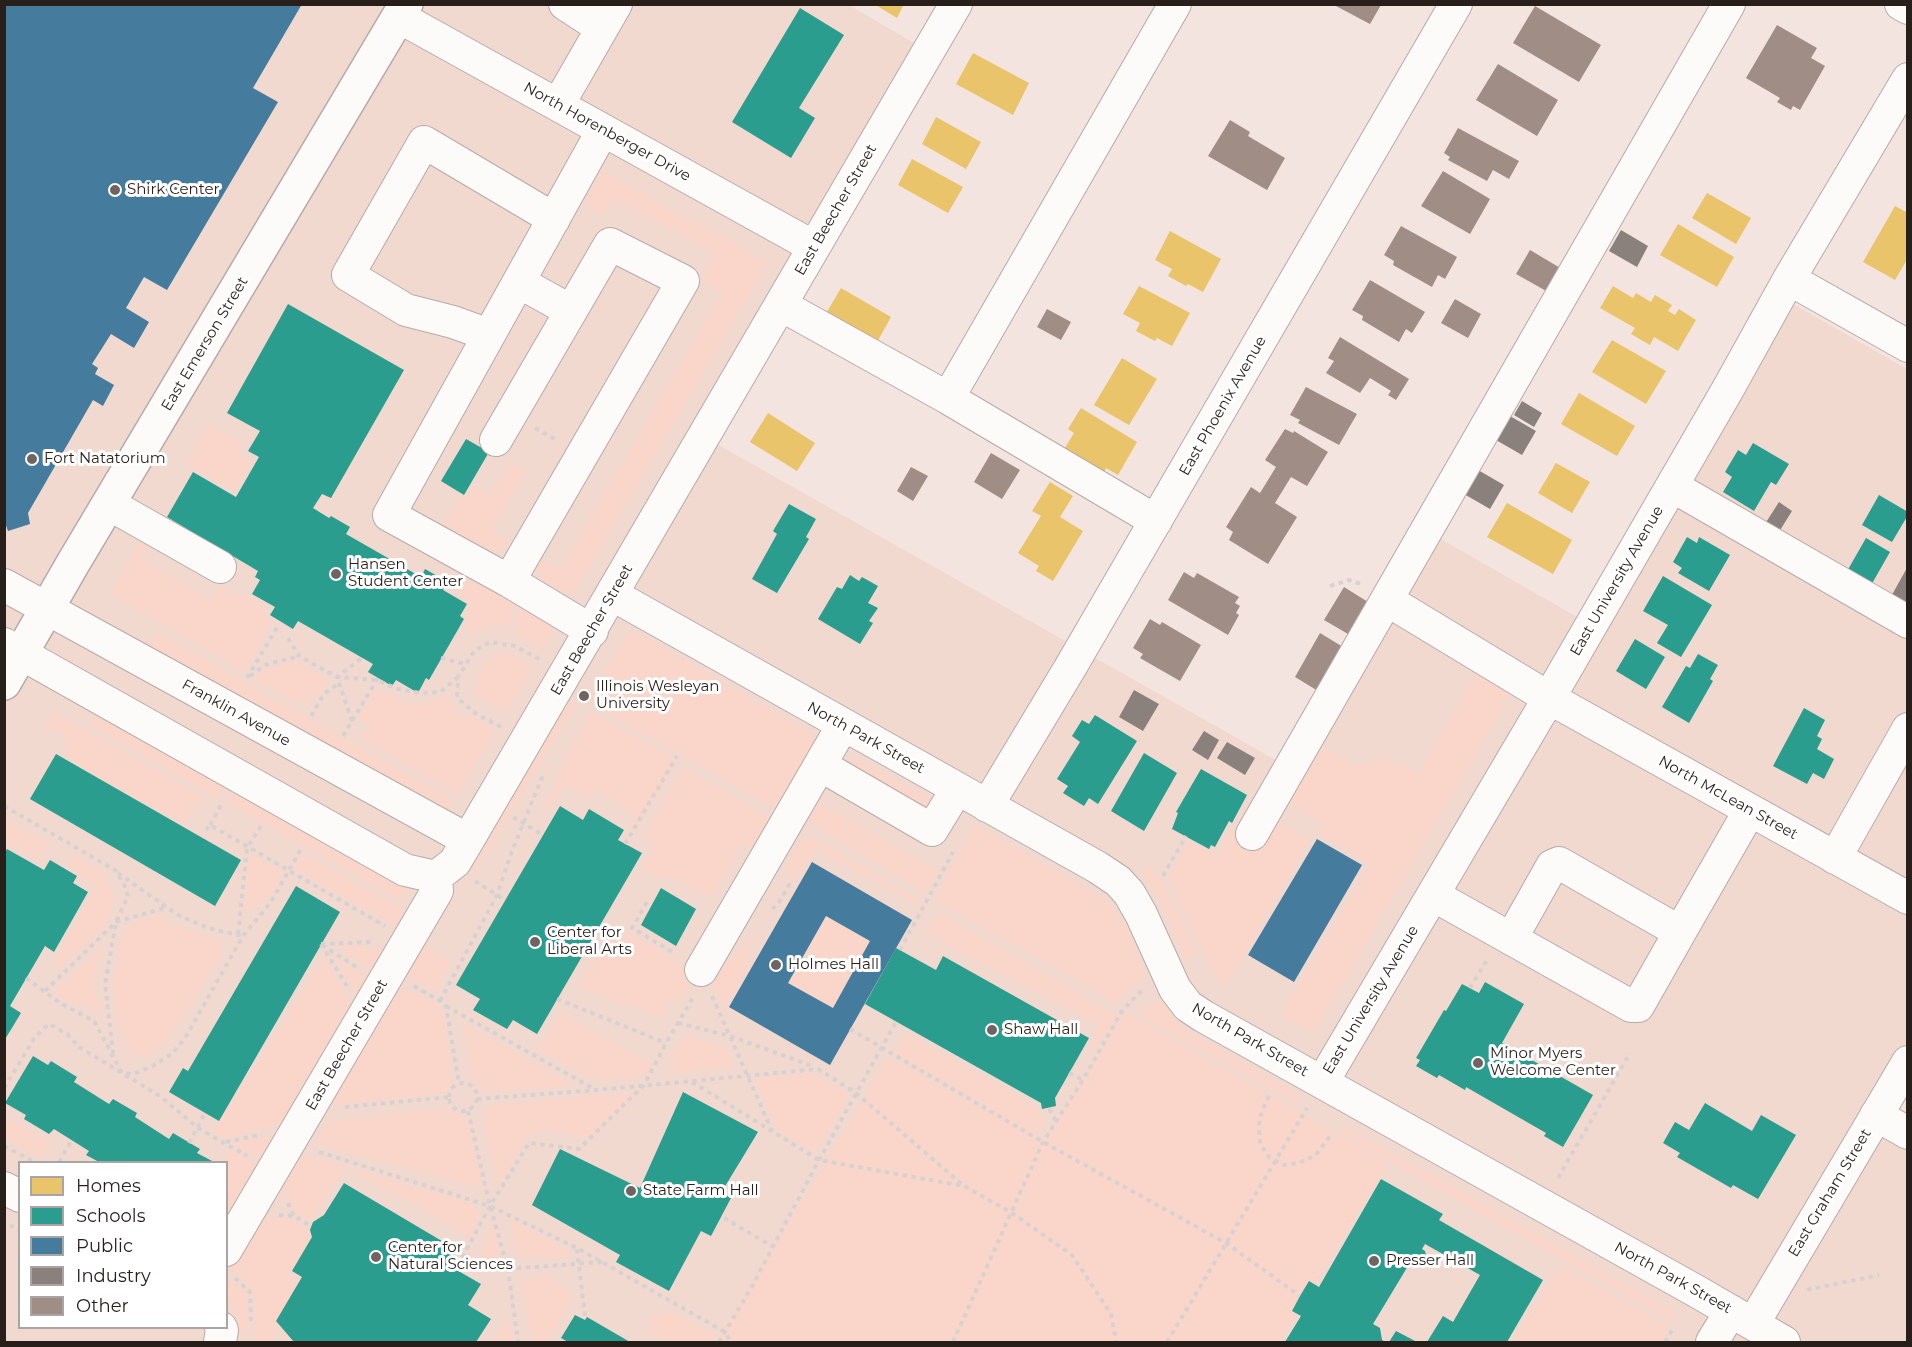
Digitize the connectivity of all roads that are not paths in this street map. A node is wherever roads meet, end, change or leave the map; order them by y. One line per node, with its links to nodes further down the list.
1 (565, 4): 9 (street)
2 (956, 4): 14 (street, East Beecher Street)
3 (1175, 4): 21 (street)
4 (1456, 4): 25 (street, East Phoenix Avenue)
5 (1730, 4): 30 (street)
6 (1901, 4): 7 (street)
7 (1908, 8)
8 (403, 11): 11 (street, North Horenberger Drive); 24 (main road, East Emerson Street)
9 (609, 16): 11 (street)
10 (1908, 79): 15 (street, East University Avenue)
11 (558, 105): 12 (street, North Horenberger Drive)
12 (603, 130): 13 (street); 14 (street, North Horenberger Drive)
13 (554, 219): 16 (street); 19 (street)
14 (814, 247): 17 (street, East Beecher Street)
15 (1789, 279): 20 (street); 23 (street, East University Avenue)
16 (519, 282): 18 (street); 19 (street)
17 (781, 305): 21 (street); 29 (street, East Beecher Street)
18 (571, 311): 22 (street); 27 (street)
19 (489, 335): 27 (street)
20 (1908, 346)
21 (948, 398): 25 (street)
22 (496, 440)
23 (1672, 486): 32 (street); 36 (street, East University Avenue)
24 (109, 504): 26 (street); 31 (main road, East Emerson Street)
25 (1156, 521): 41 (street, East Phoenix Avenue)
26 (220, 567)
27 (509, 581): 33 (street)
28 (4, 585): 31 (street, Franklin Avenue)
29 (613, 595): 33 (street, East Beecher Street); 37 (street, North Park Street)
30 (1387, 600): 36 (street, North McLean Street); 43 (street)
31 (46, 609): 34 (main road, East Emerson Street); 44 (street, Franklin Avenue)
32 (1908, 622)
33 (592, 631): 44 (street, East Beecher Street)
34 (13, 649): 35 (main road, East Emerson Street); 46 (street)
35 (4, 683)
36 (1549, 698): 42 (street, North McLean Street); 47 (street, East University Avenue)
37 (843, 725): 39 (street); 40 (street, North Park Street)
38 (1908, 729): 45 (street)
39 (820, 765): 40 (street); 51 (street)
40 (957, 789): 41 (street, North Park Street)
41 (987, 806): 53 (street, North Park Street)
42 (1750, 810): 45 (street, North McLean Street); 49 (street)
43 (1252, 834)
44 (468, 840): 46 (street, East Beecher Street)
45 (1835, 858): 48 (street, North McLean Street)
46 (436, 877): 58 (street, East Beecher Street)
47 (1433, 895): 50 (street); 53 (street, East University Avenue)
48 (1908, 898)
49 (1680, 932): 50 (street); 50 (street)
50 (1511, 939)
51 (703, 974)
52 (1908, 1062): 54 (street, East Graham Street)
53 (1323, 1081): 59 (street, North Park Street)
54 (1876, 1115): 55 (street); 59 (street, East Graham Street)
55 (1908, 1133)
56 (4, 1188): 57 (street)
57 (18, 1195)
58 (229, 1263)
59 (1742, 1317): 62 (street, East Graham Street); 63 (street, North Park Street)
60 (226, 1329): 61 (street)
61 (220, 1342)
62 (1712, 1342)
63 (1784, 1342)

